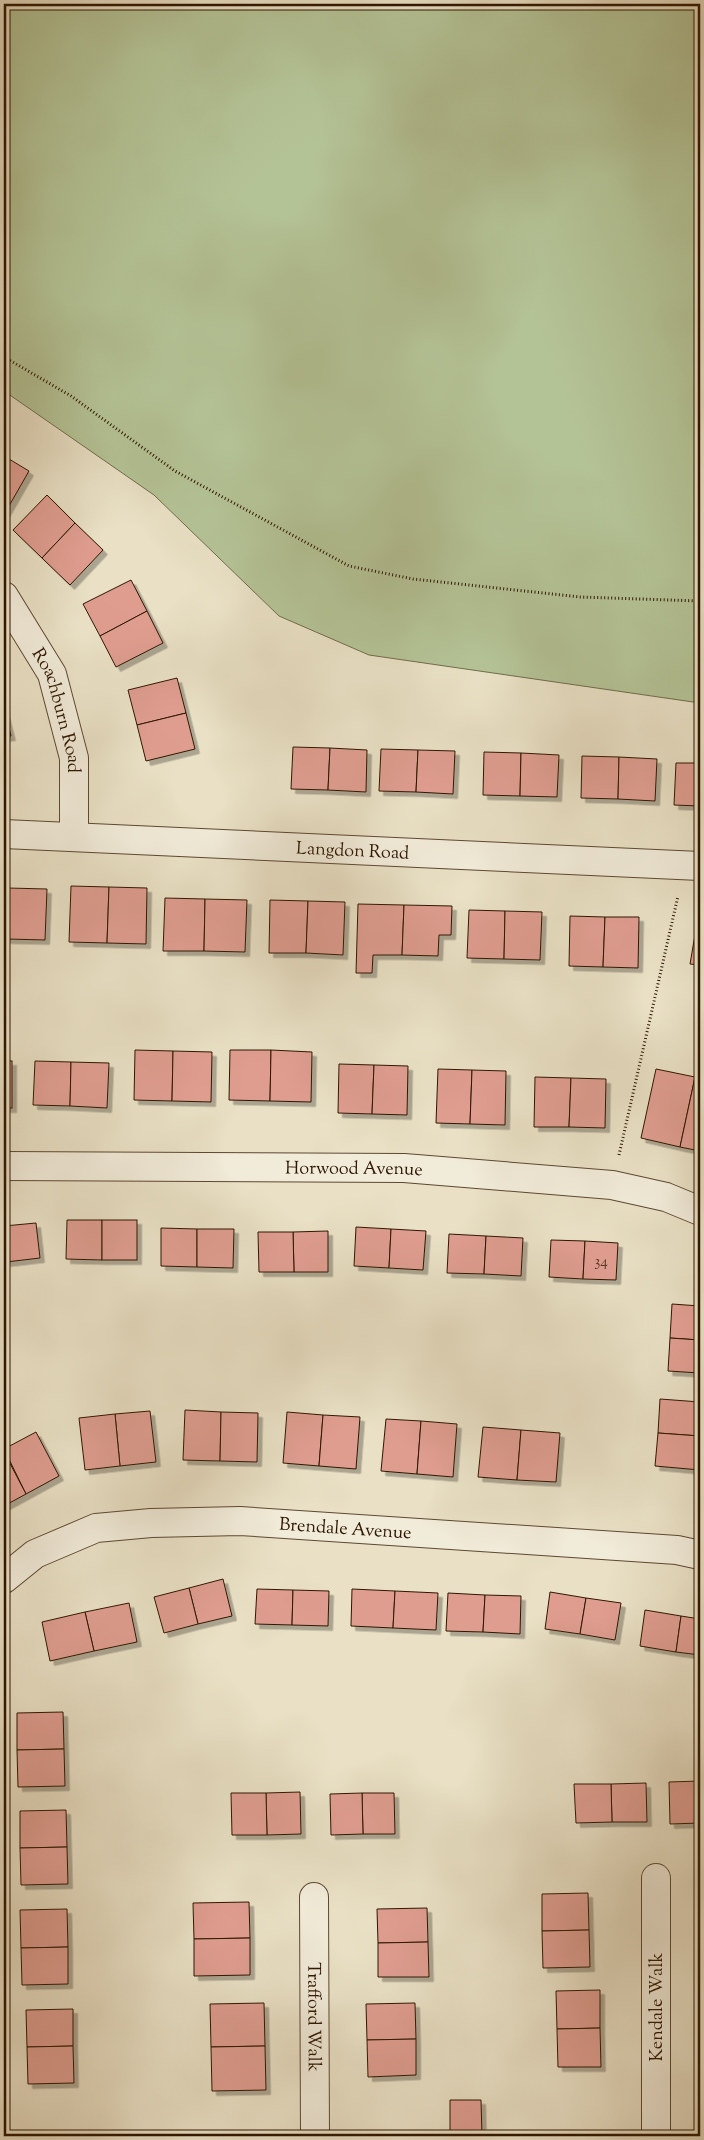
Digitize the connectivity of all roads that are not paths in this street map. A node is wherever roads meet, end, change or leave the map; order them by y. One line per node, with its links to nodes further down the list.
1 (4, 596): 3 (street, Roachburn Road)
2 (4, 834): 3 (street, Langdon Road)
3 (74, 836): 4 (street, Langdon Road)
4 (692, 865)
5 (4, 1166): 6 (street, Horwood Avenue)
6 (700, 1211)
7 (700, 1555): 8 (street, Brendale Avenue)
8 (4, 1578)
9 (656, 1878): 12 (street, Kendale Walk)
10 (314, 1897): 11 (street, Trafford Walk)
11 (315, 2136)
12 (656, 2136)

